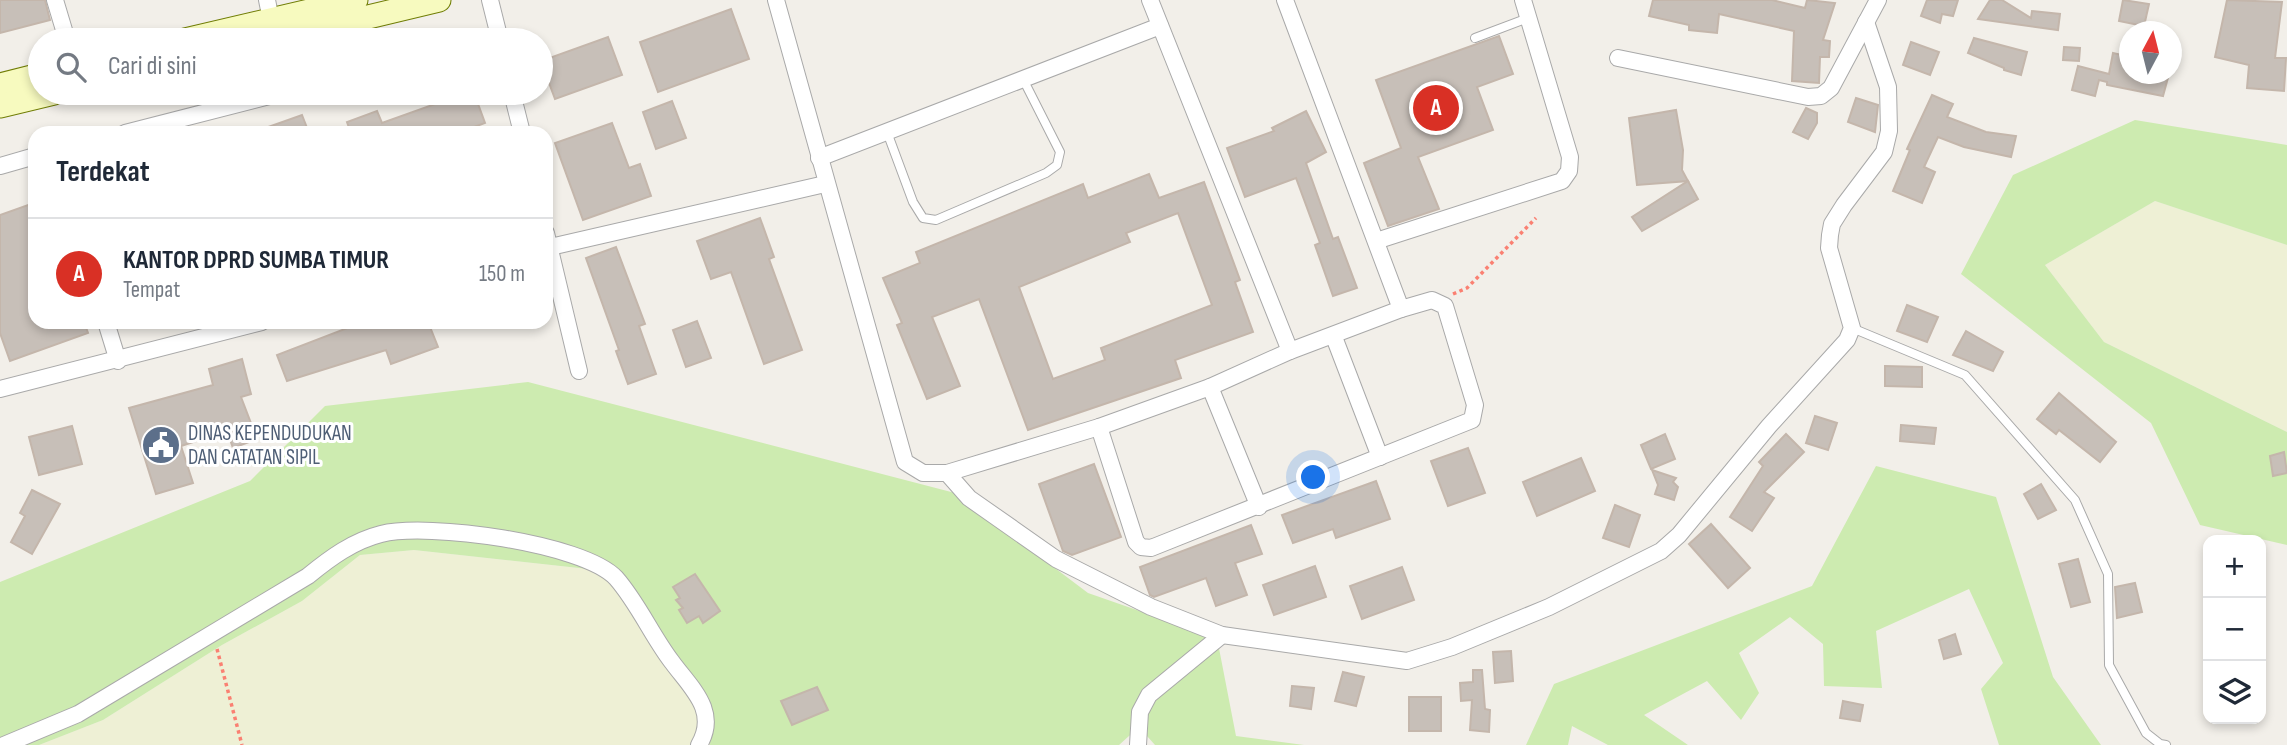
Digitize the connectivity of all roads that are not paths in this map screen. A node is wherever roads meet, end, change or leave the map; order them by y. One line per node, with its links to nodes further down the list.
1 (55, 0): 14 (street)
2 (356, 0): 11 (main road)
3 (439, 0): 11 (main road)
4 (490, 0): 16 (street)
5 (776, 0): 30 (street)
6 (1150, 0): 13 (street)
7 (1284, 0): 33 (street)
8 (1523, 0): 10 (street)
9 (1878, 0): 12 (street)
10 (1528, 18): 17 (lane); 33 (street)
11 (270, 20): 15 (main road)
12 (1866, 22): 18 (street); 37 (street)
13 (1160, 26): 20 (street); 41 (street)
14 (63, 28)
15 (236, 28)
16 (493, 28)
17 (1475, 38)
18 (1618, 58)
19 (28, 78): 21 (main road)
20 (1023, 79): 28 (street); 28 (lane)
21 (0, 85)
22 (28, 99): 25 (main road)
23 (234, 105): 26 (street)
24 (515, 105): 27 (street)
25 (0, 106)
26 (152, 126)
27 (520, 126)
28 (887, 132): 30 (street)
29 (28, 158): 31 (street)
30 (819, 158): 32 (street)
31 (0, 166)
32 (825, 184): 34 (street); 48 (street)
33 (1376, 241): 36 (street)
34 (553, 242)
35 (553, 267): 43 (street)
36 (1401, 309): 40 (street); 47 (street)
37 (1852, 328): 50 (street); 54 (lane)
38 (108, 329): 42 (street)
39 (235, 329): 42 (street)
40 (1334, 337): 41 (street); 47 (street)
41 (1290, 351): 44 (street)
42 (118, 360): 45 (street)
43 (579, 371)
44 (1210, 387): 46 (street); 49 (street)
45 (0, 389)
46 (1099, 427): 48 (street); 49 (street)
47 (1380, 457): 49 (street)
48 (947, 473): 50 (street)
49 (1259, 507)
50 (1222, 635): 53 (street)
51 (5, 745): 52 (street)
52 (699, 745)
53 (1138, 745)
54 (2166, 745)

